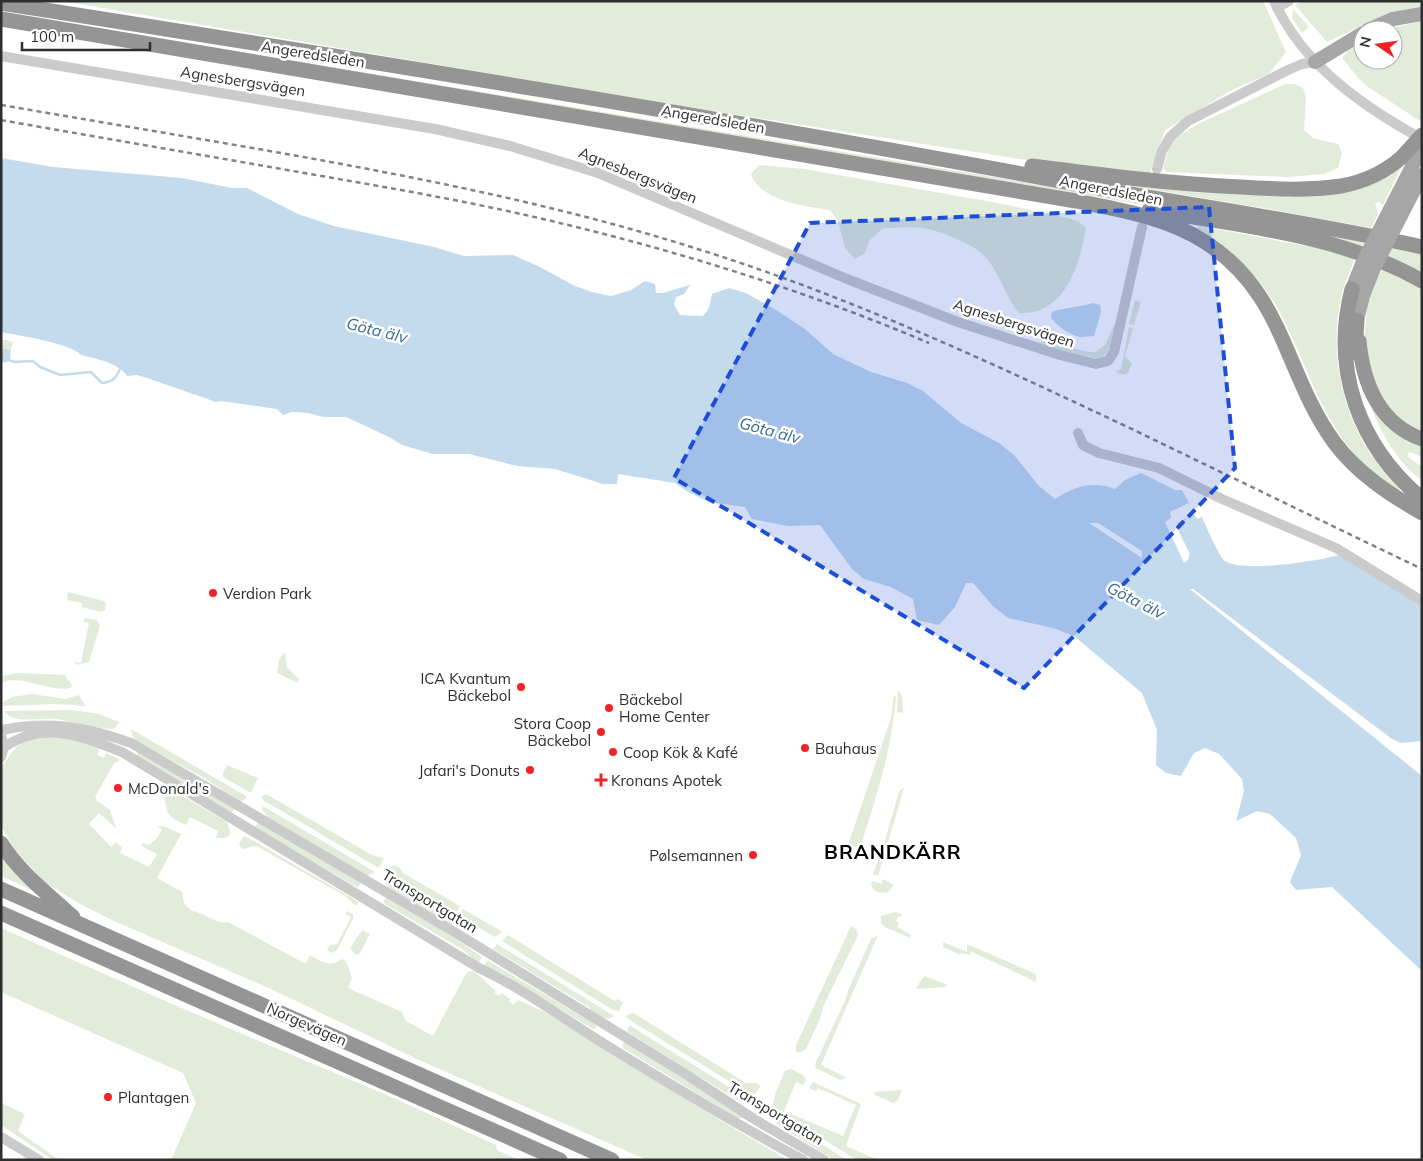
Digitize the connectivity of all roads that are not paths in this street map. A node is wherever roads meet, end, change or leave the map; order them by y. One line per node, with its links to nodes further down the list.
1 (1289, 1): 3 (street)
2 (1, 4): 13 (highway, Angeredsleden)
3 (1276, 4): 9 (street)
4 (1422, 14): 6 (main road)
5 (1, 18): 16 (highway, Angeredsleden)
6 (1391, 20)
7 (1353, 39): 9 (main road)
8 (1, 56): 17 (street, Agnesbergsvägen)
9 (1315, 62): 11 (street); 14 (street)
10 (1422, 135): 13 (highway, bridge)
11 (1422, 139)
12 (1422, 147): 19 (main road, bridge)
13 (931, 156): 18 (highway, Angeredsleden)
14 (1157, 168)
15 (1422, 175): 19 (main road, bridge)
16 (1076, 201): 20 (highway); 27 (highway, Angeredsleden)
17 (1142, 228)
18 (1422, 247)
19 (1368, 266): 21 (main road); 22 (main road)
20 (1422, 281)
21 (1352, 289): 26 (highway)
22 (1357, 320): 24 (highway); 25 (highway)
23 (1078, 433): 28 (street)
24 (1422, 439)
25 (1422, 489)
26 (1422, 499)
27 (1422, 512)
28 (1422, 601)
29 (1, 730): 41 (street, Transportgatan)
30 (1, 735): 31 (street, Transportgatan)
31 (3, 752): 40 (street, Transportgatan)
32 (1, 843): 35 (highway)
33 (1, 890): 35 (highway, Norgevägen)
34 (1, 913): 38 (highway, Norgevägen)
35 (84, 926): 39 (highway, Norgevägen)
36 (1, 1137): 37 (street)
37 (39, 1160)
38 (560, 1160)
39 (612, 1160)
40 (803, 1160)
41 (824, 1160)

